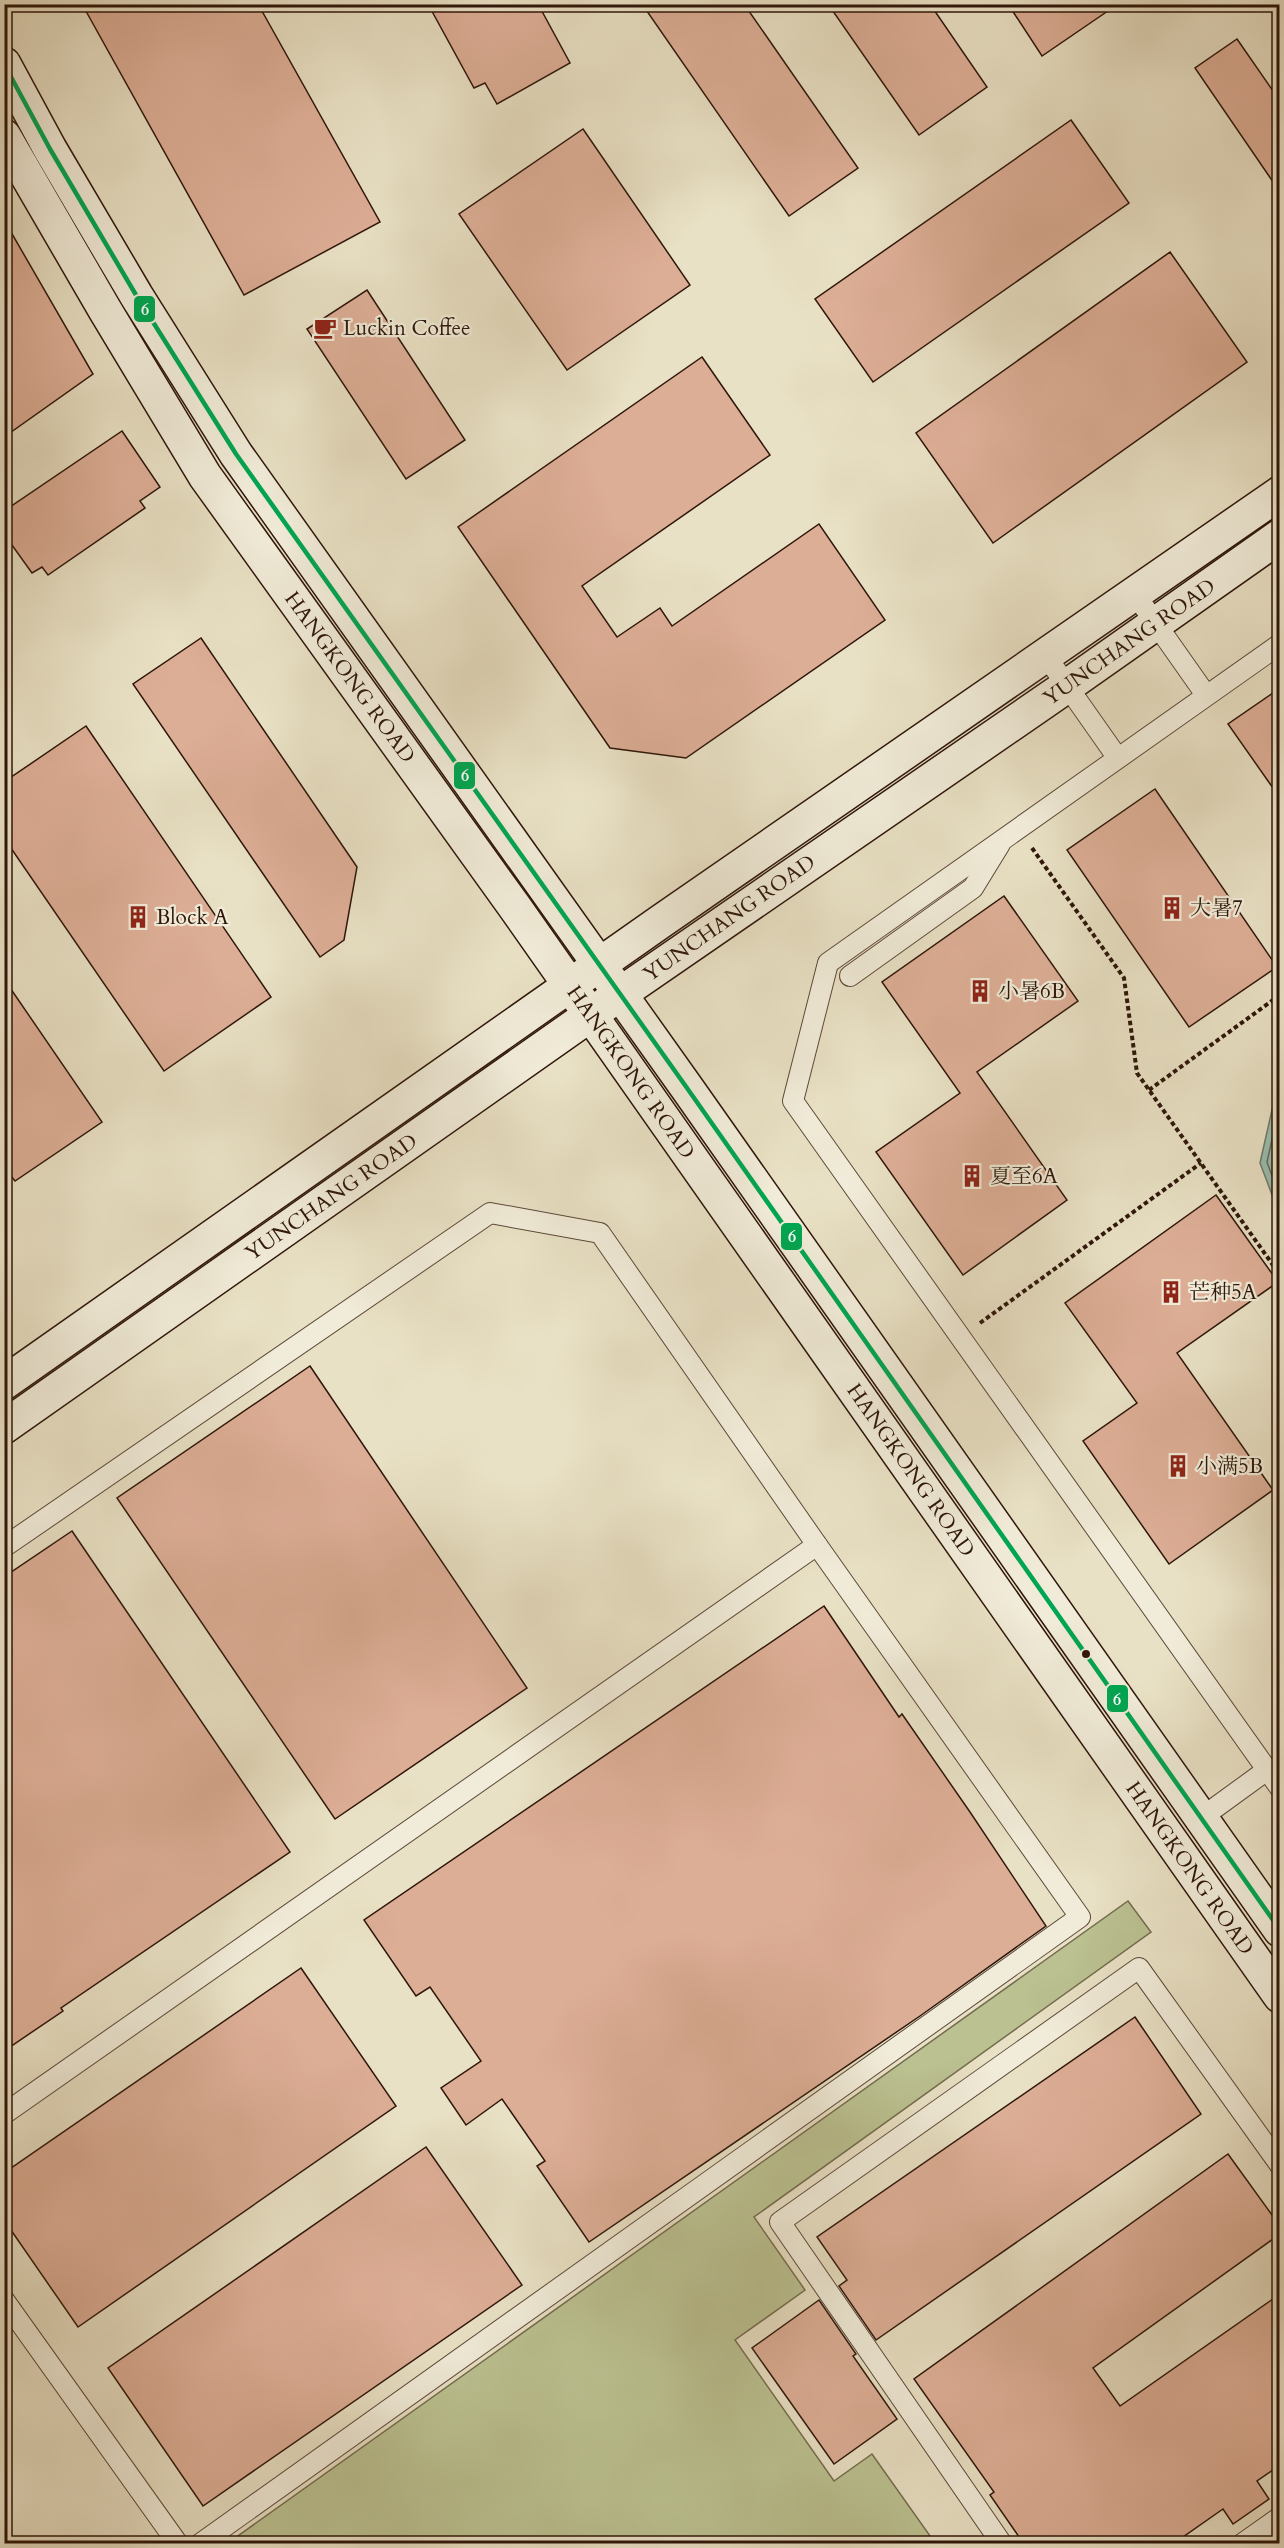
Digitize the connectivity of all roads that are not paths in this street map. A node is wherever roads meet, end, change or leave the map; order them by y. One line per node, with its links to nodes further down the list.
1 (4, 64): 13 (street, HANGKONG ROAD)
2 (4, 136): 15 (street, HANGKONG ROAD)
3 (1280, 493): 5 (street, YUNCHANG ROAD)
4 (1280, 536): 6 (street, YUNCHANG ROAD)
5 (1135, 594): 6 (lane); 8 (street, YUNCHANG ROAD)
6 (1156, 623): 9 (street, YUNCHANG ROAD); 10 (lane)
7 (1280, 644): 10 (lane)
8 (1046, 656): 9 (lane); 13 (street, YUNCHANG ROAD)
9 (1067, 686): 11 (lane); 16 (street, YUNCHANG ROAD)
10 (1206, 695): 11 (lane)
11 (1117, 757): 12 (lane)
12 (1011, 832): 14 (lane); 22 (lane)
13 (599, 965): 15 (street, YUNCHANG ROAD); 16 (street, HANGKONG ROAD)
14 (850, 976)
15 (570, 985): 17 (street, HANGKONG ROAD); 18 (street, YUNCHANG ROAD)
16 (620, 994): 17 (street, YUNCHANG ROAD); 24 (street, HANGKONG ROAD)
17 (590, 1015): 19 (street, YUNCHANG ROAD); 26 (street, HANGKONG ROAD)
18 (4, 1383)
19 (4, 1427)
20 (817, 1545): 21 (lane); 27 (lane); 32 (lane)
21 (4, 1547)
22 (1267, 1770): 23 (lane); 24 (lane)
23 (1280, 1788)
24 (1201, 1818): 25 (street, HANGKONG ROAD)
25 (1277, 1922)
26 (1280, 1996)
27 (4, 2114)
28 (1280, 2165): 33 (lane)
29 (4, 2300): 31 (lane)
30 (1280, 2517): 34 (lane)
31 (178, 2544)
32 (200, 2544)
33 (1002, 2544)
34 (1242, 2544)

